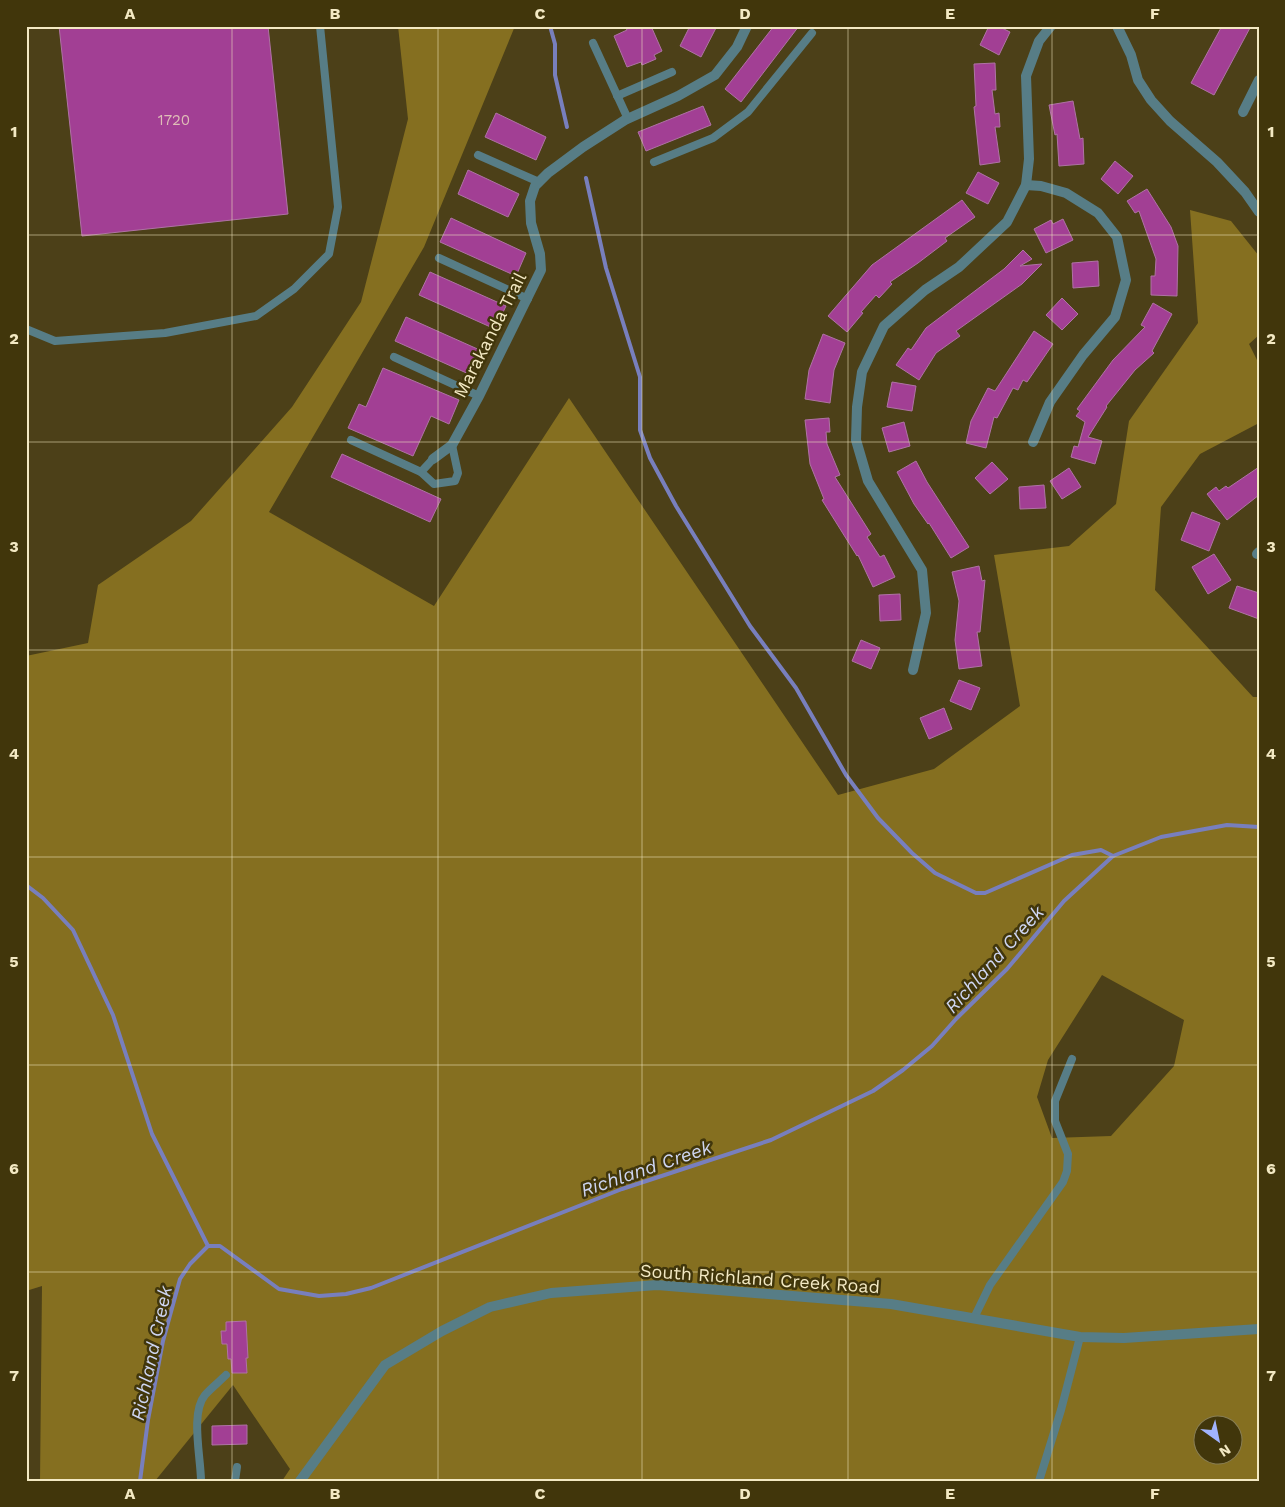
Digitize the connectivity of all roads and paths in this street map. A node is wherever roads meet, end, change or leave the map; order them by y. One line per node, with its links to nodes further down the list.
1 (320, 26): 19 (lane)
2 (747, 26): 11 (street, Marakanda Trail)
3 (1051, 26): 15 (street)
4 (1117, 26): 16 (street)
5 (812, 33): 13 (lane)
6 (593, 43): 9 (lane)
7 (672, 72): 9 (lane)
8 (1259, 80): 10 (street)
9 (618, 96): 11 (lane)
10 (1243, 112)
11 (628, 119): 14 (street, Marakanda Trail)
12 (478, 155): 14 (lane)
13 (654, 162)
14 (539, 182): 18 (street, Marakanda Trail)
15 (1026, 185): 23 (street); 27 (street)
16 (1259, 212)
17 (440, 258): 18 (lane)
18 (528, 299): 21 (street, Marakanda Trail)
19 (26, 329)
20 (394, 357): 21 (lane)
21 (479, 396): 24 (street, Marakanda Trail)
22 (351, 440): 26 (lane)
23 (1033, 442)
24 (452, 445): 25 (street, Marakanda Trail); 26 (lane)
25 (433, 459): 26 (lane)
26 (421, 472)
27 (913, 670)
28 (1072, 1059): 29 (lane)
29 (974, 1318): 31 (street, South Richland Creek Road); 36 (street, South Richland Creek Road)
30 (1259, 1330): 31 (street, South Richland Creek Road)
31 (1080, 1337): 37 (lane)
32 (226, 1375): 34 (lane)
33 (238, 1468): 35 (lane)
34 (201, 1481)
35 (235, 1481)
36 (300, 1481)
37 (1039, 1481)

